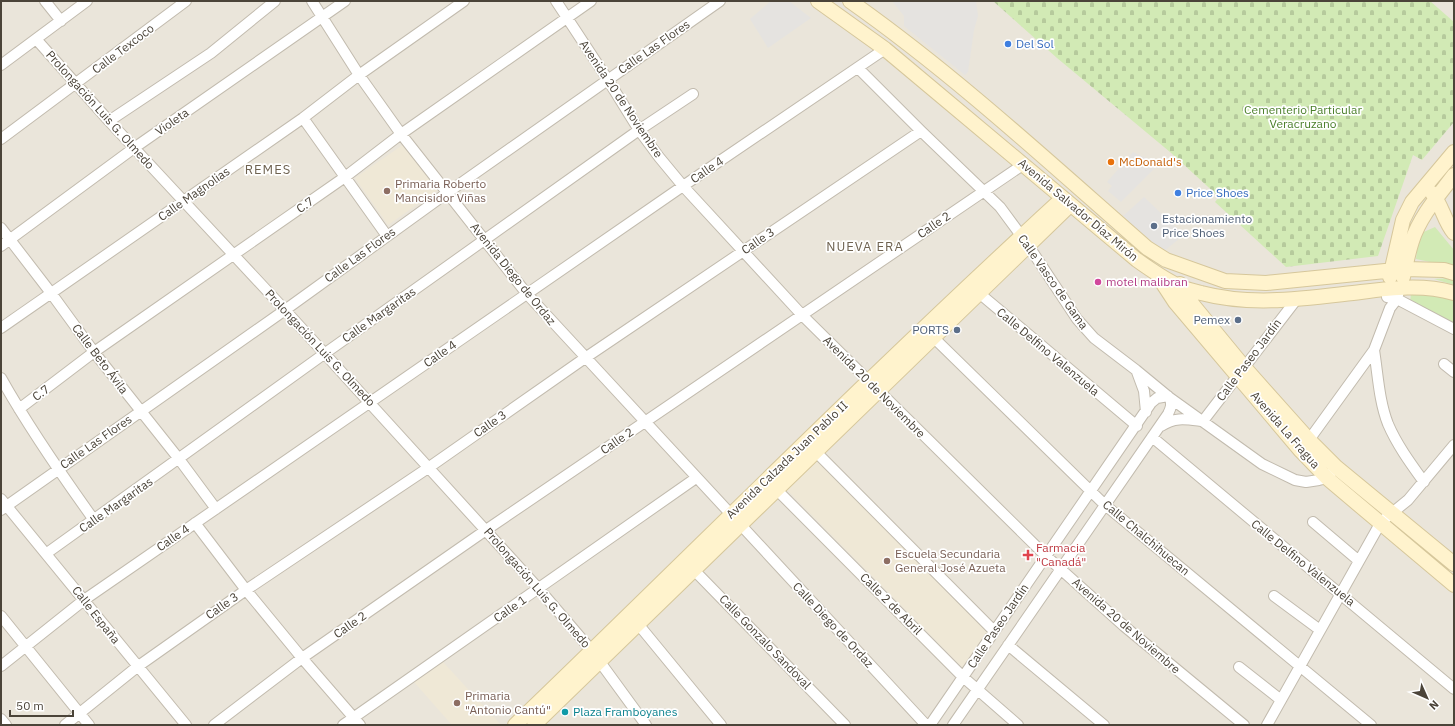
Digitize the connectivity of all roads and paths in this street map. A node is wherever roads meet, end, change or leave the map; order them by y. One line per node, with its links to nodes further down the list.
1 (45, 1): 15 (street)
2 (87, 1): 15 (street)
3 (186, 1): 23 (street, Calle Texcoco)
4 (274, 1): 27 (street)
5 (312, 1): 13 (street, Avenida Diego de Ordaz)
6 (345, 1): 13 (street, Violeta)
7 (464, 1): 20 (street, Calle Magnolias)
8 (556, 1): 14 (street, Avenida 20 de Noviembre)
9 (591, 1): 14 (street, C.7)
10 (720, 1): 21 (street, Calle Las Flores)
11 (818, 1): 17 (main road, Avenida Salvador Díaz Mirón)
12 (850, 1): 24 (main road, Avenida Salvador Díaz Mirón)
13 (322, 17): 20 (street, Avenida Diego de Ordaz); 32 (street, Violeta)
14 (567, 18): 21 (street, Avenida 20 de Noviembre); 30 (street, C.7)
15 (61, 21): 16 (street)
16 (36, 40): 18 (street); 23 (street, Prolongación Luis G. Olmedo)
17 (885, 49): 19 (street, Calle 4); 22 (main road, Avenida Salvador Díaz Mirón)
18 (1, 66)
19 (858, 68): 29 (street, Calle Vasco de Gama); 38 (street, Calle 4)
20 (359, 75): 26 (street, Calle Magnolias); 30 (street, Avenida Diego de Ordaz)
21 (608, 80): 28 (street, Avenida 20 de Noviembre); 40 (street, Calle Las Flores)
22 (925, 82): 24 (main road); 34 (main road, Avenida Salvador Díaz Mirón)
23 (76, 84): 27 (street, Prolongación Luis G. Olmedo); 31 (street, Calle Texcoco)
24 (963, 87): 51 (main road, Avenida Salvador Díaz Mirón)
25 (693, 94): 28 (street, Calle Margaritas)
26 (303, 118): 36 (street); 43 (street, Calle Magnolias)
27 (109, 121): 32 (street, Prolongación Luis G. Olmedo)
28 (639, 130): 38 (street, Avenida 20 de Noviembre); 48 (street, Calle Margaritas)
29 (921, 131): 39 (street, Calle Vasco de Gama); 52 (street, Calle 3)
30 (401, 134): 36 (street, C.7); 40 (street, Avenida Diego de Ordaz)
31 (1, 139)
32 (134, 148): 43 (street, Prolongación Luis G. Olmedo); 47 (street, Violeta)
33 (1454, 152): 37 (main road)
34 (1024, 164): 39 (street, Calle 2); 42 (main road, Avenida Salvador Díaz Mirón)
35 (1454, 175): 41 (main road)
36 (345, 177): 46 (street); 53 (street, C.7)
37 (1426, 185): 41 (main road); 55 (main road)
38 (684, 186): 52 (street, Avenida 20 de Noviembre); 63 (street, Calle 4)
39 (984, 191): 49 (street, Calle Vasco de Gama); 66 (street, Calle 2)
40 (447, 193): 46 (street, Calle Las Flores); 48 (street, Avenida Diego de Ordaz)
41 (1436, 198): 45 (main road); 55 (main road)
42 (1066, 201): 49 (main road, Avenida Calzada Juan Pablo II); 57 (main road, Avenida Salvador Díaz Mirón)
43 (184, 202): 53 (street, Prolongación Luis G. Olmedo); 59 (street, Calle Magnolias)
44 (1, 228): 47 (street, Calle Beto Ávila)
45 (1454, 233)
46 (387, 236): 65 (street, Calle Las Flores)
47 (10, 240): 50 (street, Violeta); 59 (street, Calle Beto Ávila)
48 (485, 240): 63 (street, Avenida Diego de Ordaz); 72 (street, Calle Margaritas)
49 (1024, 240): 60 (main road, Avenida Calzada Juan Pablo II); 75 (street, Calle Vasco de Gama); 79 (main road, Avenida Calzada Juan Pablo II)
50 (1, 246)
51 (1147, 248): 54 (main road, Avenida Salvador Díaz Mirón); 57 (main road, Avenida La Fragua)
52 (744, 251): 66 (street, Avenida 20 de Noviembre); 73 (street, Calle 3)
53 (234, 256): 65 (street, Prolongación Luis G. Olmedo); 71 (street, C.7)
54 (1166, 260): 55 (main road, Avenida Salvador Díaz Mirón); 58 (main road, Avenida La Fragua)
55 (1398, 269): 56 (main road, Avenida Salvador Díaz Mirón); 61 (main road)
56 (1454, 273)
57 (1157, 275): 58 (main road, Avenida Salvador Díaz Mirón); 76 (main road, Avenida La Fragua)
58 (1182, 288): 64 (main road, Avenida Salvador Díaz Mirón); 76 (main road, Avenida La Fragua)
59 (51, 293): 67 (street, Calle Magnolias); 71 (street, Calle Beto Ávila)
60 (979, 293): 69 (main road, Avenida Calzada Juan Pablo II); 87 (street, Calle Delfino Valenzuela)
61 (1393, 293): 62 (main road, Avenida Salvador Díaz Mirón); 64 (main road, Avenida Salvador Díaz Mirón); 68 (street); 70 (street)
62 (1454, 293)
63 (527, 294): 73 (street, Avenida Diego de Ordaz); 81 (street, Calle 4)
64 (1296, 300): 76 (street, Calle Paseo Jardín)
65 (285, 310): 72 (street, Prolongación Luis G. Olmedo); 83 (street, Calle Las Flores)
66 (802, 316): 79 (street, Avenida 20 de Noviembre); 86 (street, Calle 2)
67 (1, 328)
68 (1454, 329)
69 (933, 337): 79 (main road, Avenida Calzada Juan Pablo II); 102 (street, Calle Chalchihuecan)
70 (1374, 350): 90 (street); 100 (street)
71 (94, 352): 82 (street, C.7); 83 (street, Calle Beto Ávila)
72 (324, 354): 81 (street, Prolongación Luis G. Olmedo); 93 (street, Calle Margaritas)
73 (585, 358): 86 (street, Avenida Diego de Ordaz); 95 (street, Calle 3)
74 (1444, 364): 77 (street)
75 (1136, 370): 80 (street, Calle Vasco de Gama); 84 (street)
76 (1241, 372): 85 (street, Calle Paseo Jardín); 90 (main road, Avenida La Fragua)
77 (1454, 372)
78 (1, 378): 82 (street)
79 (873, 387): 92 (main road, Avenida Calzada Juan Pablo II); 99 (main road, Avenida Calzada Juan Pablo II); 115 (street, Avenida 20 de Noviembre)
80 (1169, 397): 84 (street, Calle Paseo Jardín); 85 (street, Calle Vasco de Gama); 88 (street, Calle Paseo Jardín)
81 (370, 403): 95 (street, Prolongación Luis G. Olmedo); 105 (street, Calle 4)
82 (19, 409): 96 (street)
83 (140, 411): 93 (street, Calle Beto Ávila); 96 (street, Calle Las Flores)
84 (1146, 412): 87 (street, Calle Paseo Jardín)
85 (1203, 421): 88 (street); 98 (street, Calle Vasco de Gama)
86 (645, 422): 97 (street, Avenida Diego de Ordaz); 113 (street, Calle 2)
87 (1137, 426): 102 (street, Calle Paseo Jardín)
88 (1158, 428): 89 (street, Calle Paseo Jardín)
89 (1152, 437): 104 (street, Calle Paseo Jardín); 123 (street, Calle Delfino Valenzuela)
90 (1305, 446): 94 (main road, Avenida La Fragua); 98 (main road, Avenida La Fragua)
91 (1454, 446): 100 (street)
92 (816, 452): 101 (main road, Avenida Calzada Juan Pablo II); 129 (street)
93 (179, 459): 105 (street, Calle Beto Ávila); 108 (street, Calle Margaritas)
94 (1336, 467): 98 (street); 106 (main road, Avenida La Fragua)
95 (428, 468): 113 (street, Prolongación Luis G. Olmedo); 122 (street, Calle 3)
96 (58, 469): 103 (street, Calle Las Flores); 108 (street)
97 (696, 478): 107 (street, Avenida Diego de Ordaz); 121 (street, Calle 1)
98 (1327, 478): 110 (main road, Avenida La Fragua)
99 (767, 480): 101 (street, Calle 2 de Abril); 107 (main road, Avenida Calzada Juan Pablo II)
100 (1424, 482): 106 (street)
101 (777, 490): 112 (main road, Avenida Calzada Juan Pablo II); 138 (street, Calle 2 de Abril)
102 (1091, 491): 104 (street, Calle Chalchihuecan); 115 (street, Calle Paseo Jardín)
103 (3, 505): 114 (street, Calle España)
104 (1105, 505): 119 (street, Calle Paseo Jardín); 136 (street, Calle Chalchihuecan)
105 (216, 508): 111 (street, Calle 4)
106 (1393, 513): 110 (street); 118 (main road, Avenida La Fragua)
107 (730, 515): 112 (street, Avenida Diego de Ordaz); 117 (main road, Avenida Calzada Juan Pablo II)
108 (94, 520): 114 (street, Calle Margaritas)
109 (1313, 522): 116 (street)
110 (1381, 522): 116 (street); 120 (main road, Avenida La Fragua)
111 (194, 524): 122 (street); 125 (street, Calle 4)
112 (740, 525): 117 (main road, Avenida Calzada Juan Pablo II); 156 (street, Calle Diego de Ordaz)
113 (486, 530): 121 (street, Prolongación Luis G. Olmedo); 133 (street, Calle 2)
114 (47, 553): 125 (street, Calle España)
115 (1046, 556): 119 (street, Avenida 20 de Noviembre); 129 (street, Calle Paseo Jardín)
116 (1359, 561): 123 (street)
117 (689, 564): 127 (main road, Avenida Calzada Juan Pablo II); 132 (main road, Avenida Calzada Juan Pablo II); 155 (street, Calle Gonzalo Sandoval)
118 (1454, 564)
119 (1061, 569): 130 (street, Calle Paseo Jardín); 161 (street, Avenida 20 de Noviembre)
120 (1454, 585)
121 (539, 589): 132 (street, Prolongación Luis G. Olmedo); 144 (street, Calle 1)
122 (246, 590): 133 (street); 137 (street, Calle 3)
123 (1341, 594): 128 (street); 140 (street, Calle Delfino Valenzuela)
124 (1274, 596): 128 (street)
125 (84, 600): 131 (street, Calle 4); 137 (street, Calle España)
126 (1, 616): 131 (street)
127 (638, 624): 132 (main road, Avenida Calzada Juan Pablo II); 154 (street)
128 (1320, 630): 136 (street)
129 (994, 631): 138 (street, Calle Paseo Jardín)
130 (1008, 645): 139 (street, Calle Paseo Jardín); 160 (street)
131 (26, 647): 134 (street, Calle 4); 142 (street)
132 (596, 656): 145 (main road, Avenida Calzada Juan Pablo II); 152 (main road, Avenida Calzada Juan Pablo II); 153 (street, Prolongación Luis G. Olmedo)
133 (302, 658): 144 (street); 150 (street, Calle 2)
134 (1, 666)
135 (1239, 666): 141 (street)
136 (1300, 666): 141 (street); 163 (street, Calle Chalchihuecan)
137 (137, 667): 142 (street, Calle 3); 149 (street, Calle España)
138 (963, 677): 139 (street, Calle 2 de Abril); 157 (street, Calle Paseo Jardín)
139 (977, 689): 158 (street, Calle Paseo Jardín); 159 (street, Calle 2 de Abril)
140 (1454, 689)
141 (1281, 700): 162 (street)
142 (80, 714): 147 (street, Calle 3); 148 (street)
143 (1, 719): 146 (street)
144 (357, 721): 151 (street, Calle 1)
145 (535, 724)
146 (6, 725)
147 (65, 725)
148 (89, 725)
149 (186, 725)
150 (214, 725)
151 (343, 725)
152 (515, 725)
153 (646, 725)
154 (721, 725)
155 (845, 725)
156 (926, 725)
157 (930, 725)
158 (953, 725)
159 (1018, 725)
160 (1104, 725)
161 (1244, 725)
162 (1267, 725)
163 (1371, 725)

